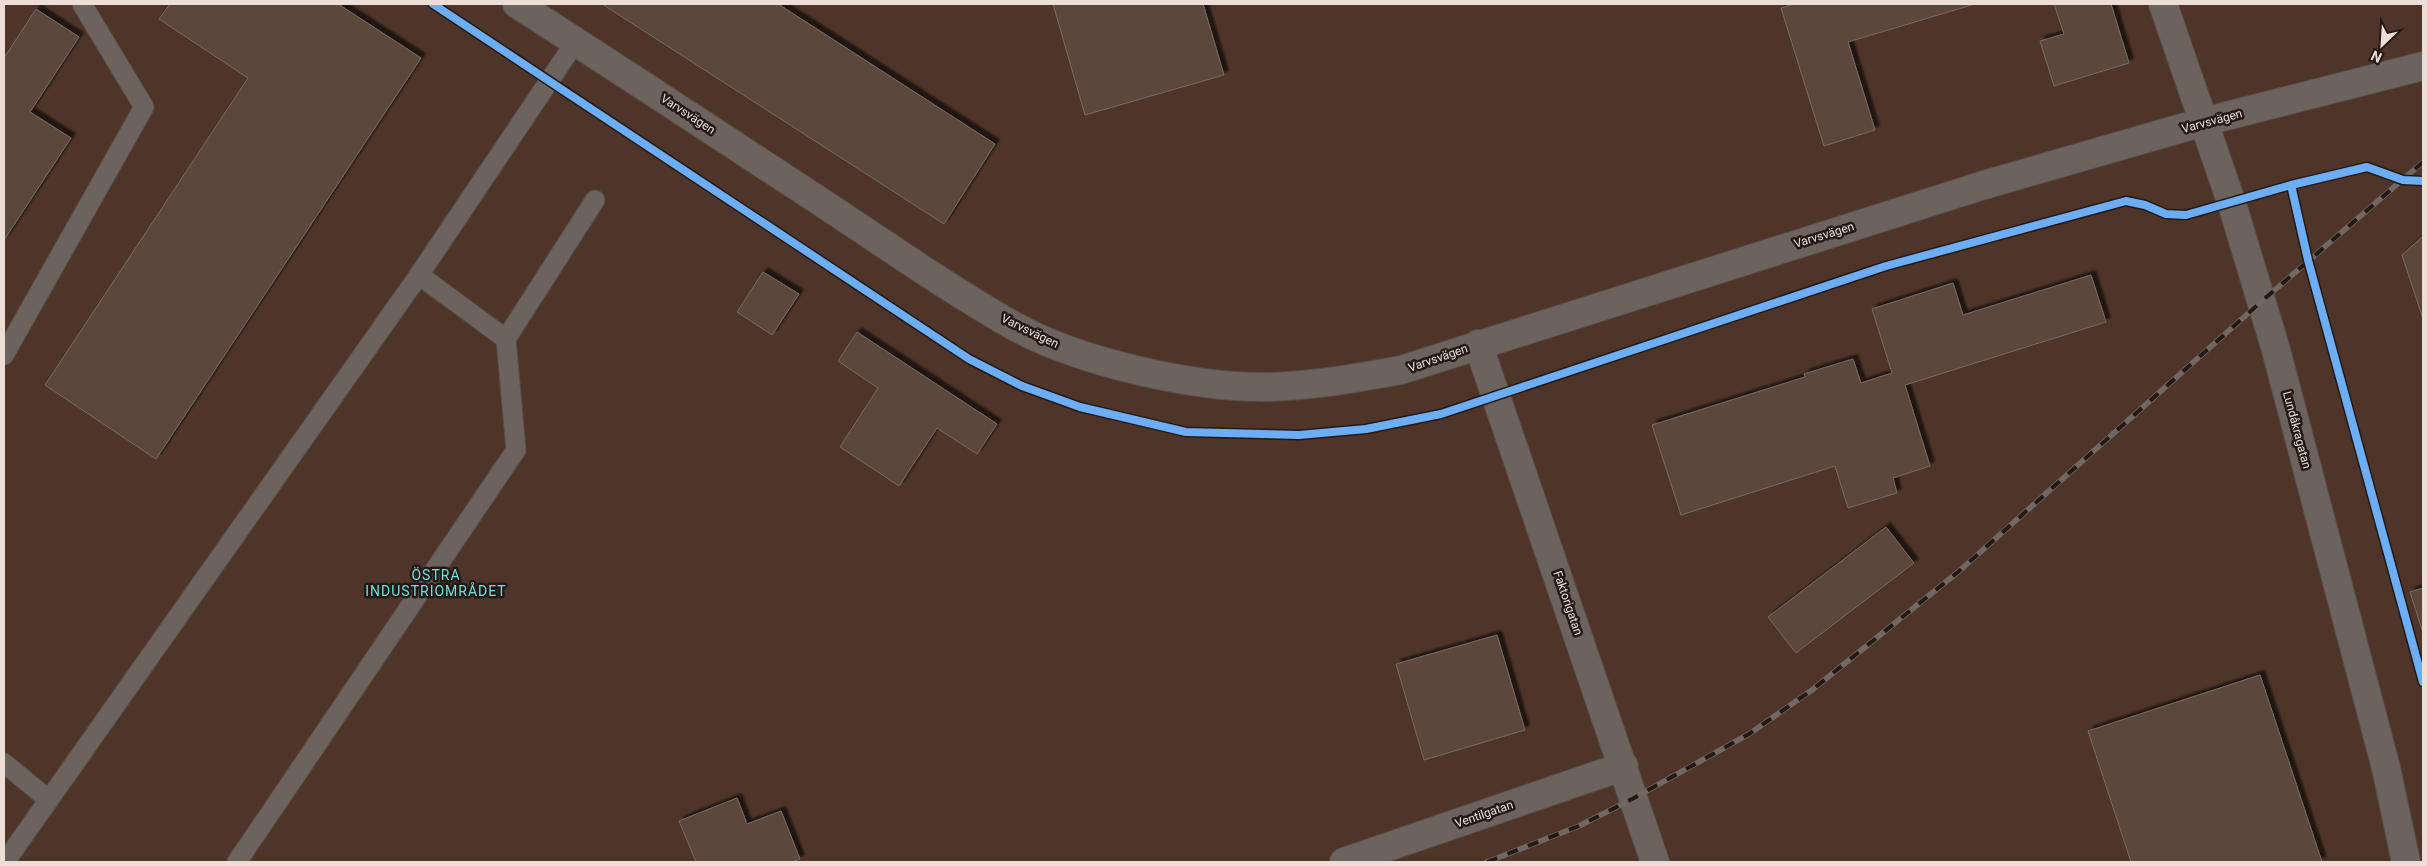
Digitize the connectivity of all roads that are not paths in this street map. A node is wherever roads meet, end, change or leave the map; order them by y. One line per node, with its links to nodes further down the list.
1 (82, 4): 11 (lane)
2 (517, 4): 4 (street, Varvsvägen)
3 (2164, 4): 6 (street, Lundåkragatan)
4 (576, 41): 8 (lane); 10 (street, Varvsvägen)
5 (2423, 66): 6 (street, Varvsvägen)
6 (2203, 122): 10 (street, Varvsvägen); 19 (street, Lundåkragatan)
7 (595, 200): 9 (lane)
8 (419, 275): 9 (lane); 14 (lane)
9 (506, 339): 16 (lane)
10 (1478, 344): 13 (street, Faktorigatan)
11 (4, 355)
12 (4, 763): 14 (lane)
13 (1624, 766): 17 (street, Ventilgatan); 18 (street, Faktorigatan)
14 (49, 800): 15 (lane)
15 (5, 862)
16 (237, 862)
17 (1344, 862)
18 (1655, 862)
19 (2406, 862)

